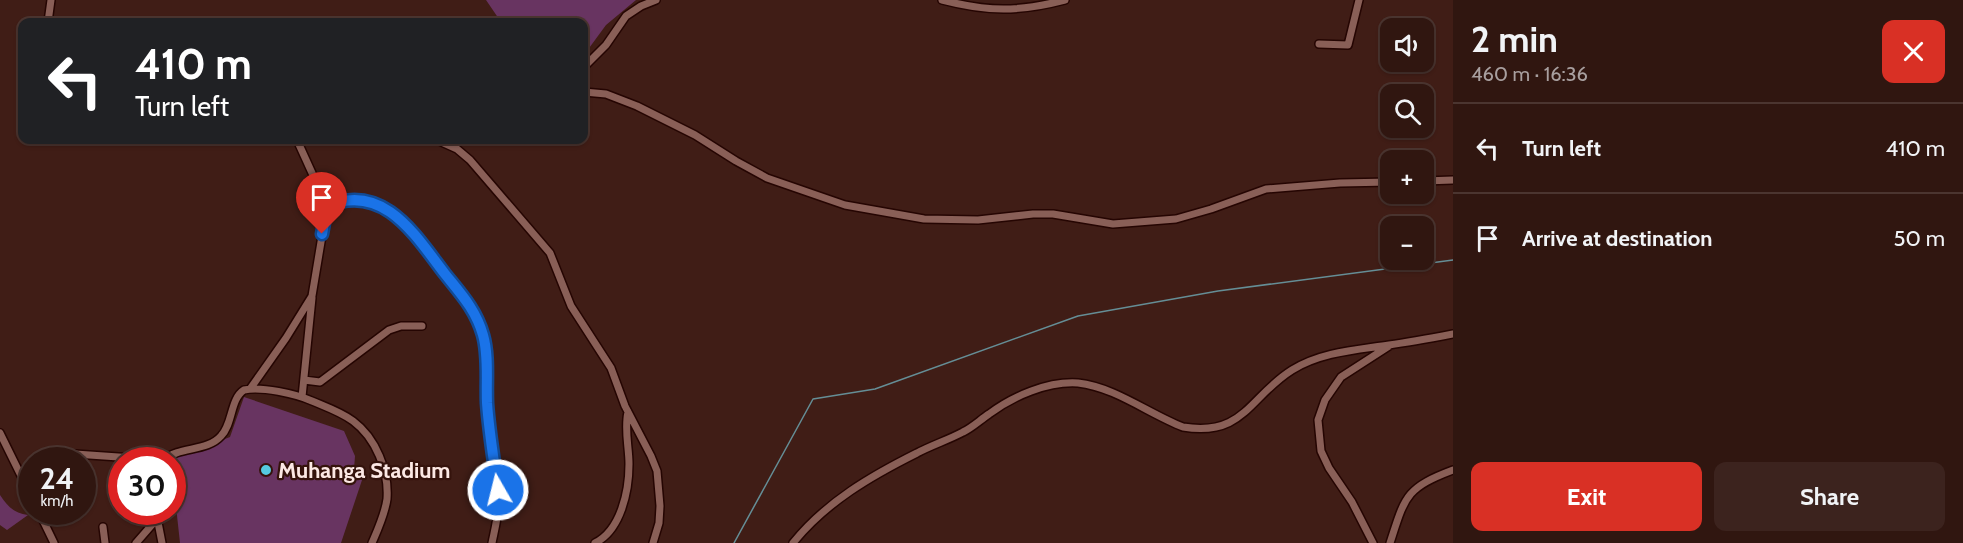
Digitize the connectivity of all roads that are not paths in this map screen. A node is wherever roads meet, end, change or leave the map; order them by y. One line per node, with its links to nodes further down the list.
1 (51, 0): 6 (street)
2 (656, 0): 8 (street)
3 (942, 0): 4 (street)
4 (1065, 0)
5 (1359, 0): 7 (street)
6 (49, 18)
7 (1319, 44)
8 (588, 63)
9 (588, 92): 14 (street)
10 (299, 144): 15 (street)
11 (447, 144): 23 (street)
12 (1453, 180): 13 (street)
13 (1434, 181)
14 (1380, 182)
15 (327, 206): 16 (street); 37 (street)
16 (312, 296): 20 (street); 21 (street)
17 (422, 326): 20 (street)
18 (1453, 334): 19 (street)
19 (1392, 345): 40 (street); 41 (street)
20 (304, 380): 22 (street)
21 (250, 389): 22 (street); 25 (street)
22 (302, 397): 36 (street)
23 (628, 412): 38 (street); 39 (street)
24 (0, 433): 26 (street)
25 (186, 450)
26 (18, 470)
27 (1453, 470): 42 (street)
28 (45, 525): 32 (street)
29 (150, 525): 34 (street)
30 (159, 525): 35 (street)
31 (103, 527): 33 (street)
32 (54, 543)
33 (105, 543)
34 (136, 543)
35 (162, 543)
36 (372, 543)
37 (492, 543)
38 (595, 543)
39 (653, 543)
40 (793, 543)
41 (1373, 543)
42 (1390, 543)

